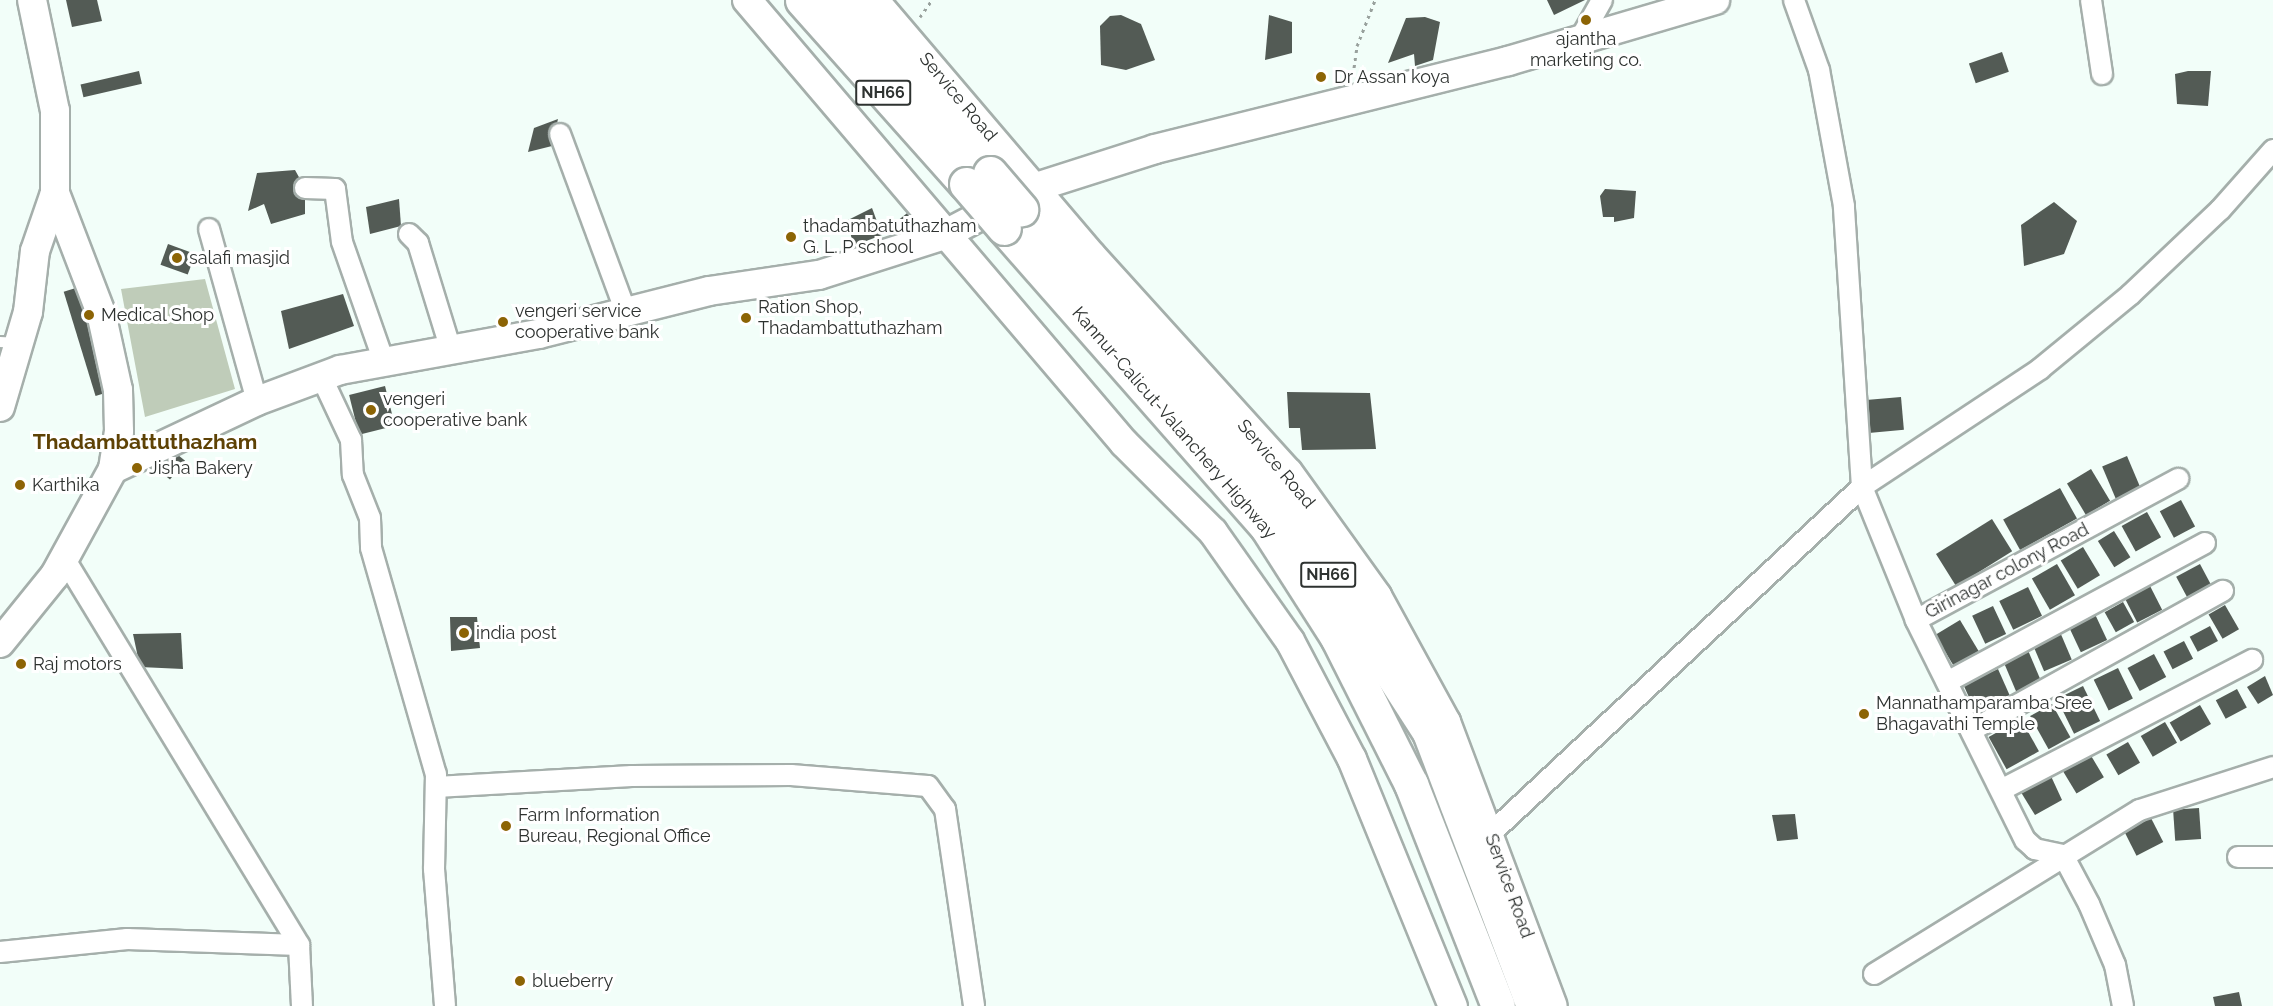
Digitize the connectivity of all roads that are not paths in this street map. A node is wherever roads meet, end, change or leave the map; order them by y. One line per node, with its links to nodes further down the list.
1 (32, 0): 16 (street)
2 (747, 0): 20 (street)
3 (802, 0): 14 (highway, Kannur-Calicut-Valanchery Highway / NH66)
4 (839, 0): 14 (highway, NH66)
5 (874, 0): 17 (street, Service Road)
6 (1602, 0): 10 (street)
7 (1715, 0): 10 (street)
8 (1794, 0): 30 (street)
9 (2091, 0): 11 (street)
10 (1579, 41): 17 (street)
11 (2102, 74)
12 (560, 134): 21 (street)
13 (2273, 150): 30 (street)
14 (978, 178): 17 (highway, Kannur-Calicut-Valanchery Highway / NH66, bridge)
15 (305, 188): 24 (street)
16 (55, 193): 22 (street); 28 (street)
17 (1019, 208): 20 (street); 42 (street, Service Road); 53 (highway, Kannur-Calicut-Valanchery Highway / NH66); 54 (highway, NH66)
18 (209, 229): 26 (street)
19 (409, 234): 23 (street)
20 (944, 235): 21 (street); 52 (street)
21 (626, 312): 23 (street)
22 (9, 343): 27 (street)
23 (450, 347): 24 (street)
24 (383, 359): 25 (street)
25 (321, 376): 26 (street); 40 (street)
26 (257, 401): 28 (street)
27 (0, 407)
28 (112, 468): 32 (street)
29 (2178, 479): 34 (street, Girinagar colony Road)
30 (1862, 487): 34 (street); 42 (street)
31 (2205, 543): 37 (street)
32 (64, 558): 35 (street); 46 (street)
33 (2223, 591): 38 (street)
34 (1916, 620): 37 (street, Girinagar colony Road)
35 (0, 643)
36 (2252, 660): 41 (street)
37 (1947, 682): 38 (street, Girinagar colony Road)
38 (1972, 730): 41 (street, Girinagar colony Road)
39 (2273, 767): 43 (street)
40 (436, 787): 50 (street); 51 (street)
41 (2001, 790): 43 (street, Girinagar colony Road)
42 (1490, 834): 55 (street, Service Road)
43 (2063, 855): 48 (street); 56 (street)
44 (2238, 856): 45 (street)
45 (2273, 857)
46 (299, 945): 47 (street); 49 (street)
47 (0, 952)
48 (1874, 974)
49 (302, 1006)
50 (445, 1006)
51 (974, 1006)
52 (1453, 1006)
53 (1498, 1006)
54 (1533, 1006)
55 (1553, 1006)
56 (2123, 1006)

